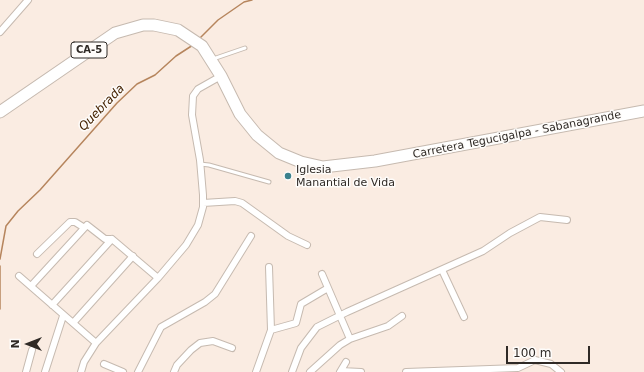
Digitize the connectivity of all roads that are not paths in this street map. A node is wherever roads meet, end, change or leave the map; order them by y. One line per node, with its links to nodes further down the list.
1 (28, 0): 2 (street)
2 (0, 32)
3 (245, 48): 4 (lane)
4 (212, 60): 5 (highway, Carretera Tegucigalpa - Sabanagrande / CA-5); 7 (highway, Carretera Tegucigalpa - Sabanagrande / CA-5)
5 (221, 76): 6 (highway, Carretera Tegucigalpa - Sabanagrande / CA-5); 8 (street)
6 (644, 111)
7 (0, 112)
8 (200, 164): 9 (lane); 10 (street)
9 (269, 182)
10 (203, 203): 15 (street); 22 (street)
11 (567, 220): 19 (street)
12 (83, 228): 14 (street); 16 (street); 23 (street)
13 (251, 236): 44 (street)
14 (112, 239): 17 (street); 25 (street)
15 (307, 245)
16 (37, 254)
17 (133, 256): 22 (street); 30 (street)
18 (270, 267): 31 (street)
19 (442, 270): 26 (street); 29 (street)
20 (322, 274): 24 (street)
21 (19, 276): 23 (street)
22 (158, 278): 33 (street)
23 (31, 286): 25 (street)
24 (328, 288): 26 (street); 31 (street)
25 (52, 305): 27 (street)
26 (341, 315): 32 (street); 47 (street)
27 (63, 316): 30 (street); 41 (street)
28 (402, 316): 32 (street)
29 (464, 317)
30 (73, 323): 33 (street)
31 (271, 330): 46 (street)
32 (350, 339): 48 (street)
33 (96, 343): 42 (street)
34 (232, 348): 45 (street)
35 (32, 350): 40 (street)
36 (346, 362): 38 (street)
37 (104, 364): 43 (street)
38 (340, 371): 49 (street)
39 (428, 371): 50 (street); 51 (street)
40 (26, 372)
41 (45, 372)
42 (81, 372)
43 (123, 372)
44 (138, 372)
45 (174, 372)
46 (256, 372)
47 (292, 372)
48 (310, 372)
49 (360, 372)
50 (406, 372)
51 (561, 372)

